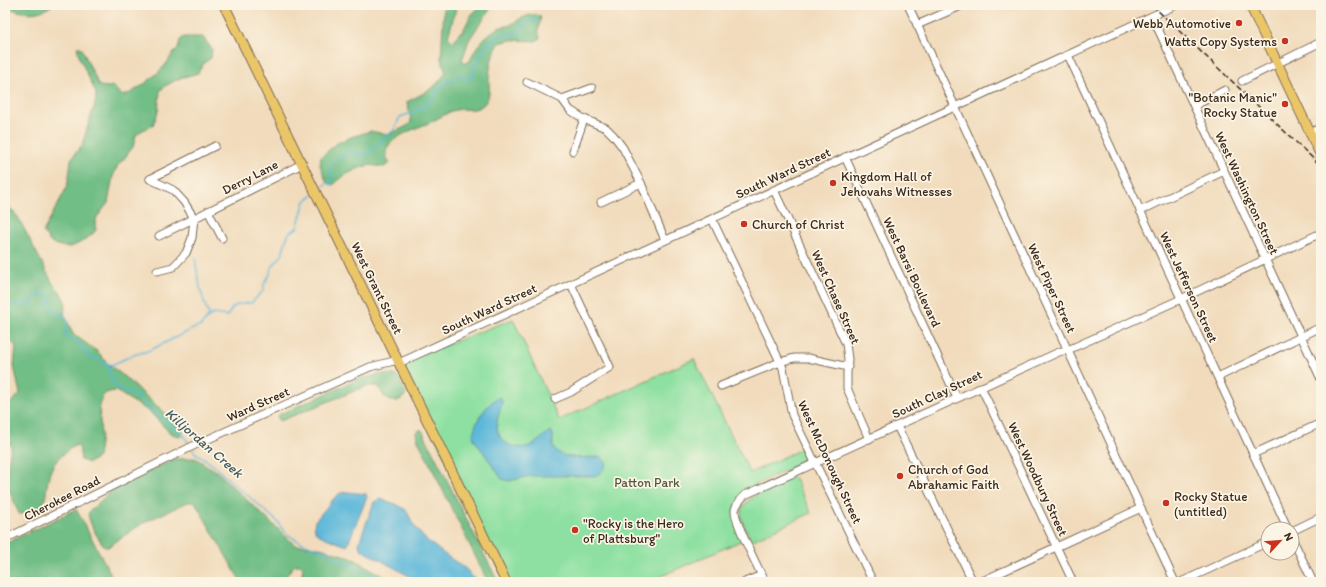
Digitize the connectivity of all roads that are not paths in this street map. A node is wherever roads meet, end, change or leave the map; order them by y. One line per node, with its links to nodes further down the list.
1 (224, 5): 25 (main road, West Grant Street)
2 (908, 5): 7 (street, West Piper Street)
3 (963, 5): 7 (street)
4 (1176, 5): 6 (street, South Ward Street)
5 (1250, 5): 10 (main road)
6 (1152, 16): 9 (street, South Ward Street); 16 (street, West Washington Street)
7 (917, 26): 17 (street, West Piper Street)
8 (1321, 42): 10 (street)
9 (1068, 55): 17 (street, South Ward Street); 31 (street, West Jefferson Street)
10 (1277, 64): 11 (street); 20 (main road)
11 (1242, 81)
12 (527, 82): 15 (street)
13 (592, 88): 15 (street)
14 (1225, 90): 16 (street)
15 (562, 99): 18 (street)
16 (1194, 106): 26 (street, West Washington Street)
17 (955, 107): 24 (street, South Ward Street); 44 (street, West Piper Street)
18 (584, 119): 22 (street); 27 (street)
19 (1321, 128): 20 (street)
20 (1309, 133): 23 (main road)
21 (215, 146): 32 (street)
22 (573, 150)
23 (1321, 156)
24 (845, 157): 28 (street, South Ward Street); 52 (street, West Barsi Boulevard)
25 (302, 164): 30 (street, Derry Lane); 45 (main road, West Grant Street)
26 (1224, 171): 31 (street); 38 (street, West Washington Street)
27 (641, 183): 29 (street); 37 (street)
28 (774, 190): 33 (street, South Ward Street); 47 (street, West Chase Street)
29 (601, 202)
30 (208, 211): 32 (street, Derry Lane); 36 (street)
31 (1140, 211): 41 (street, West Jefferson Street)
32 (194, 218): 35 (street, Derry Lane); 39 (street)
33 (712, 219): 37 (street, South Ward Street); 46 (street, West McDonough Street)
34 (1321, 233): 38 (street, South Clay Street)
35 (159, 236)
36 (222, 238)
37 (665, 240): 40 (street, South Ward Street)
38 (1265, 258): 41 (street, South Clay Street); 43 (street, West Washington Street)
39 (157, 270)
40 (571, 284): 45 (street, South Ward Street); 53 (street)
41 (1181, 299): 44 (street, South Clay Street); 48 (street, West Jefferson Street)
42 (1321, 327): 43 (street)
43 (1301, 336): 48 (street); 49 (street, West Washington Street)
44 (1067, 350): 51 (street, South Clay Street); 60 (street, West Piper Street)
45 (399, 362): 59 (street, Ward Street); 69 (main road, West Grant Street)
46 (780, 362): 47 (street); 50 (street); 58 (street, West McDonough Street)
47 (848, 366): 56 (street, West Chase Street)
48 (1218, 377): 57 (street, West Jefferson Street)
49 (1321, 379)
50 (721, 386)
51 (982, 387): 52 (street, South Clay Street); 65 (street, West Woodbury Street)
52 (957, 398): 55 (street, South Clay Street)
53 (555, 399)
54 (1321, 422): 57 (street)
55 (897, 426): 56 (street, South Clay Street); 73 (street)
56 (869, 438): 58 (street, South Clay Street)
57 (1253, 454): 62 (street, West Jefferson Street)
58 (815, 462): 68 (street, South Clay Street); 72 (street, West McDonough Street)
59 (130, 477): 64 (street, Cherokee Road)
60 (1141, 508): 65 (street); 76 (street, West Piper Street)
61 (1321, 517): 63 (street)
62 (1284, 521)
63 (1300, 527)
64 (5, 540)
65 (1056, 546): 74 (street); 75 (street, West Woodbury Street)
66 (1260, 546): 77 (street)
67 (1300, 555): 78 (street)
68 (762, 574): 70 (street); 71 (street, South Clay Street)
69 (506, 582)
70 (745, 582)
71 (765, 582)
72 (873, 582)
73 (973, 582)
74 (980, 582)
75 (1072, 582)
76 (1175, 582)
77 (1181, 582)
78 (1313, 582)

